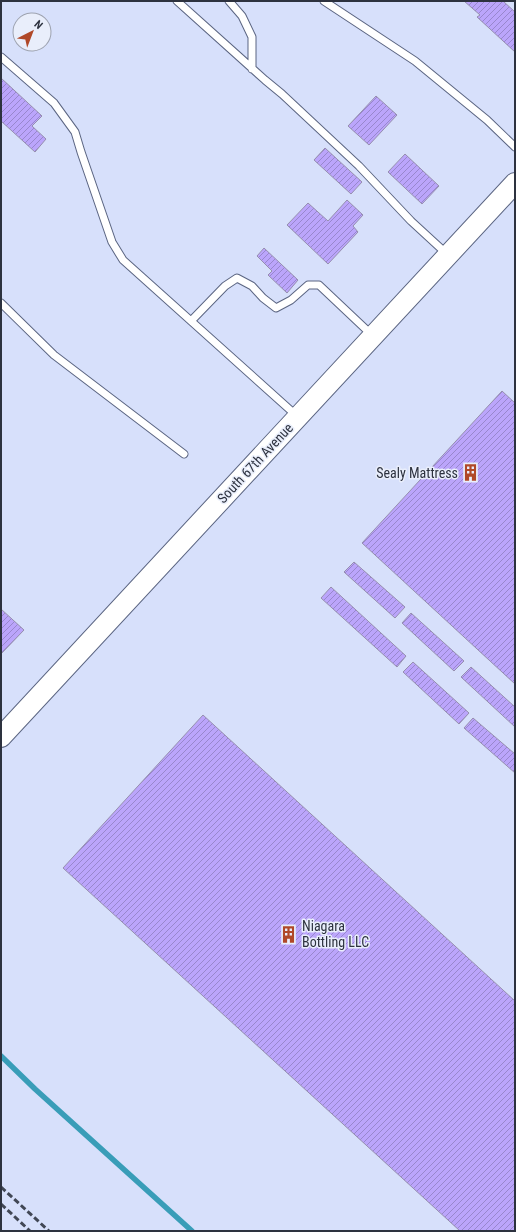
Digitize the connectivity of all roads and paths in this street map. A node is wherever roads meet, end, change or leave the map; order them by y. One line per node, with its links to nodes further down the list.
1 (177, 1): 5 (lane)
2 (230, 1): 5 (lane)
3 (324, 1): 6 (lane)
4 (1, 57): 10 (lane)
5 (252, 69): 8 (lane)
6 (515, 147)
7 (512, 186): 8 (main road, South 67th Avenue)
8 (448, 255): 11 (main road, South 67th Avenue)
9 (1, 303): 13 (lane)
10 (191, 321): 11 (lane); 12 (lane)
11 (373, 336): 12 (main road, South 67th Avenue)
12 (298, 417): 14 (main road, South 67th Avenue)
13 (184, 454)
14 (1, 737)

